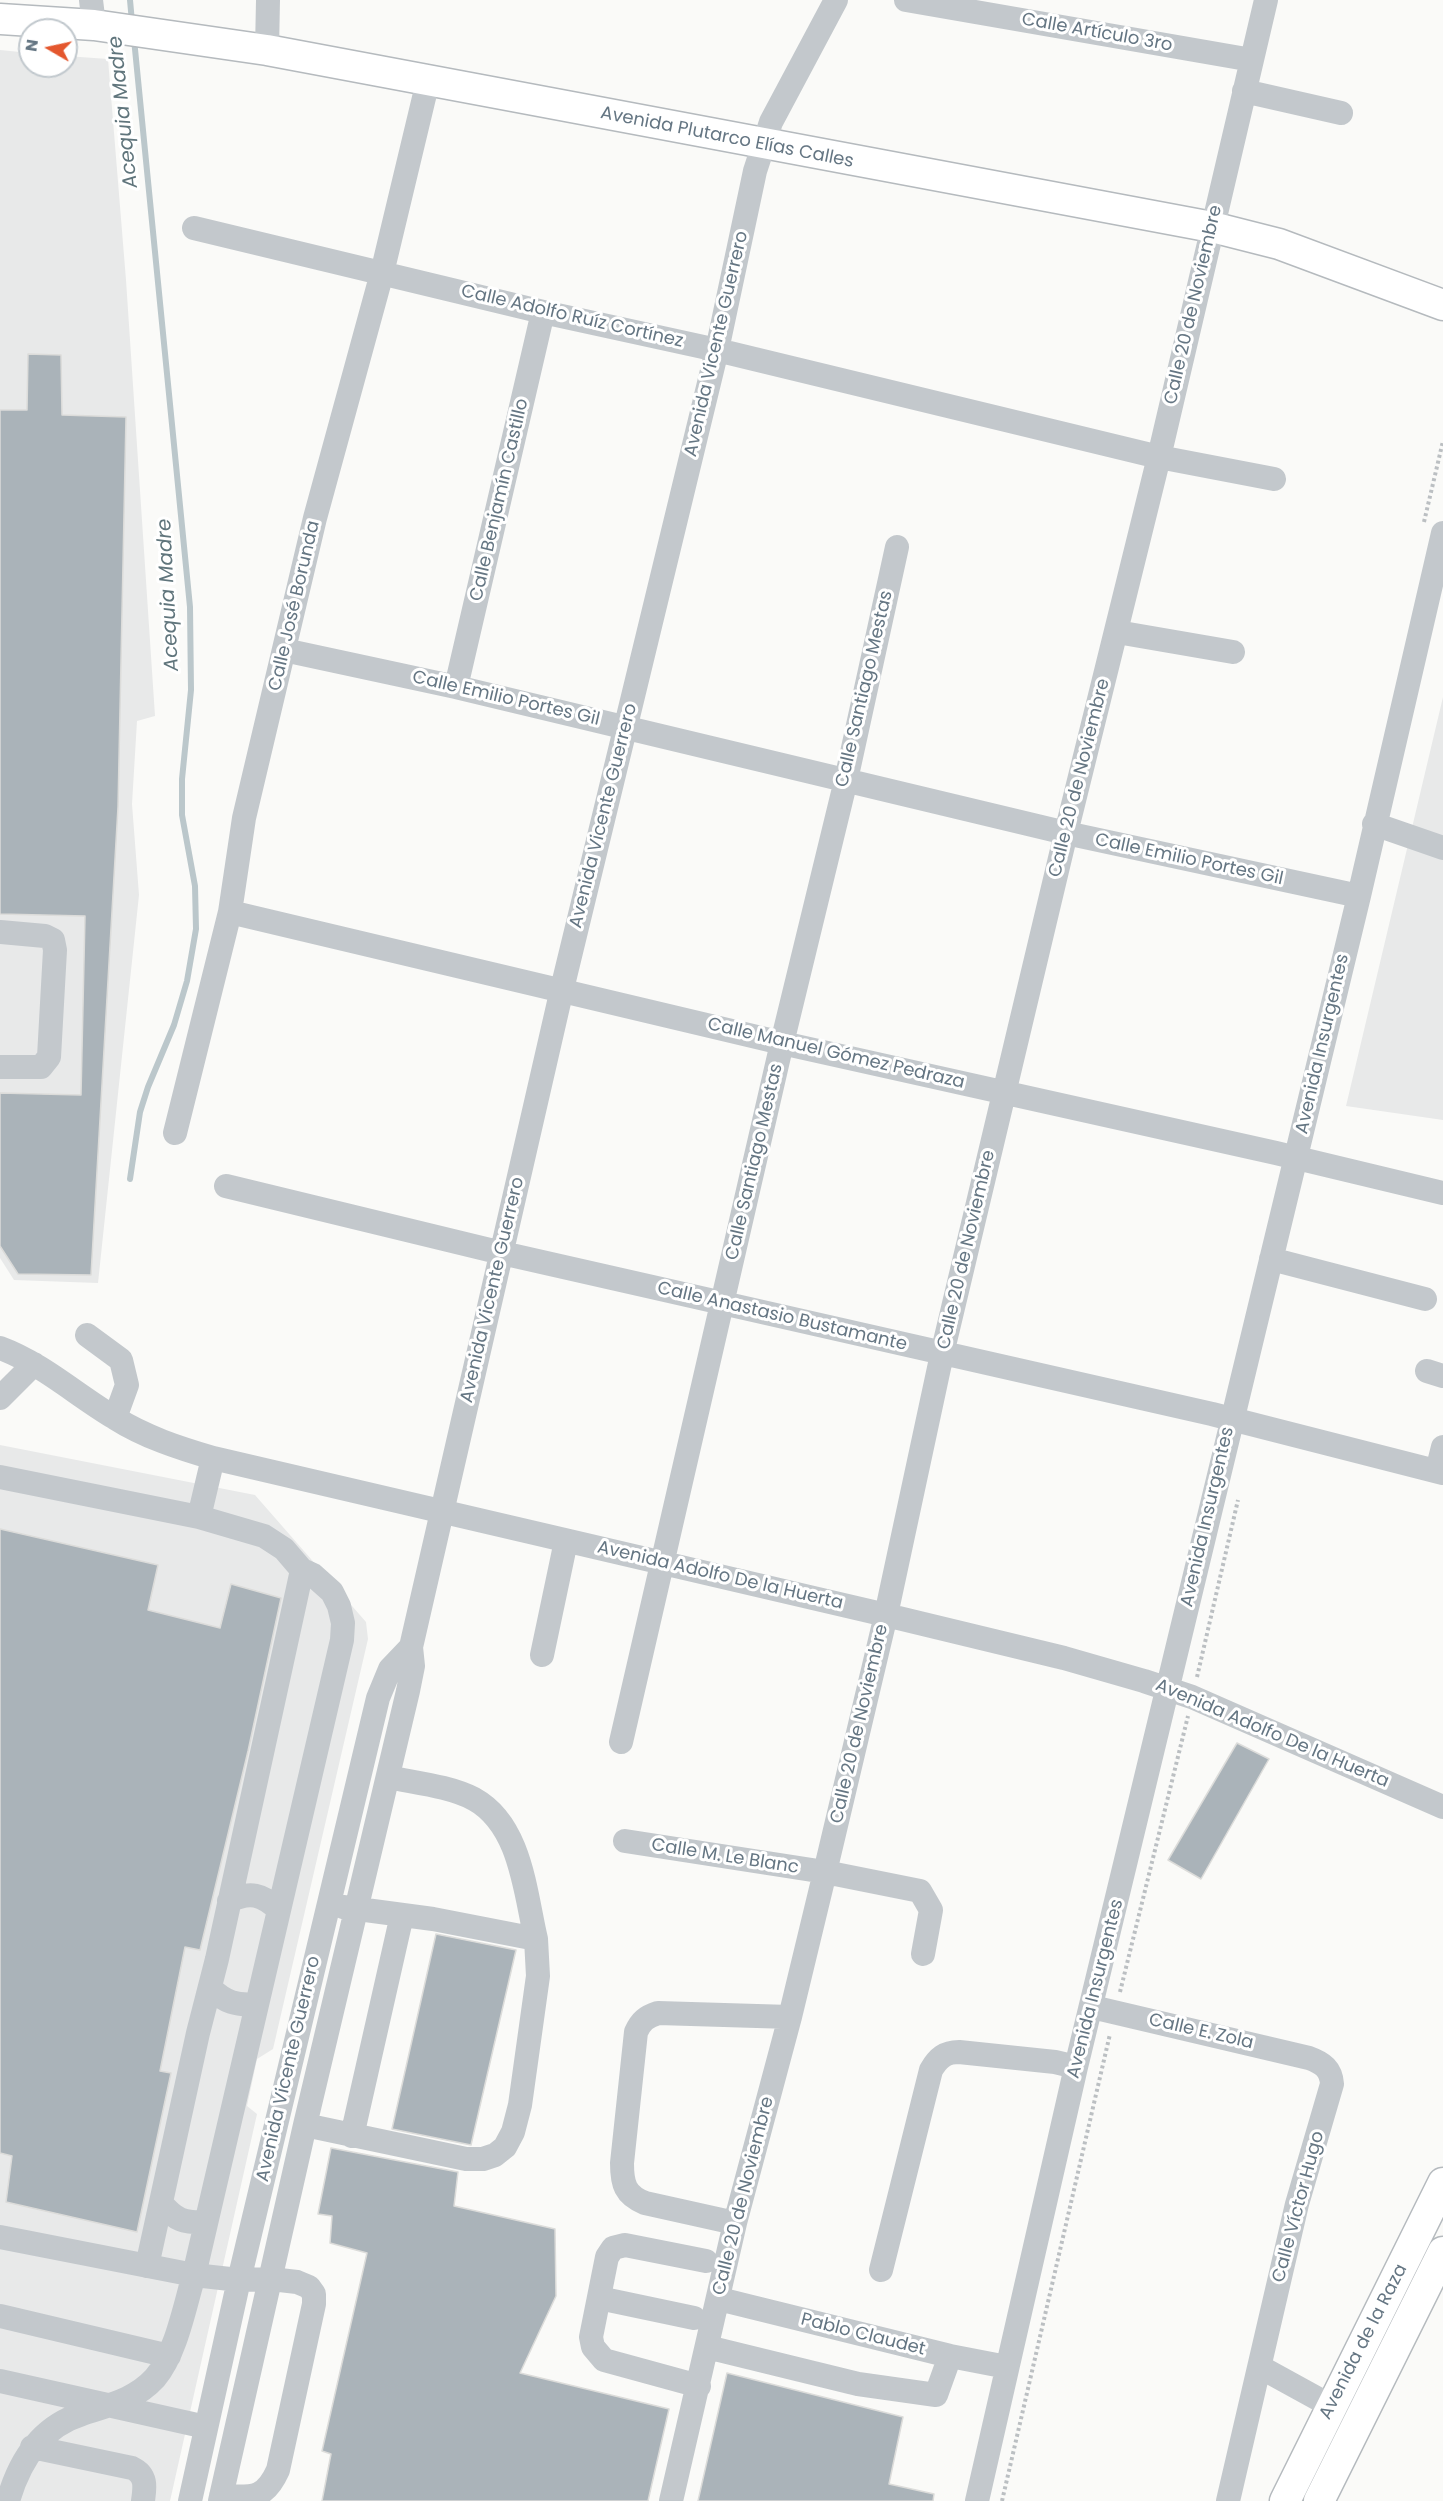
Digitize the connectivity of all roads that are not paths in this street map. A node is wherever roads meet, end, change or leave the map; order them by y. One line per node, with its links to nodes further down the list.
1 (268, 0): 7 (street)
2 (836, 0): 12 (street, Avenida Vicente Guerrero)
3 (906, 0): 8 (street, Calle Artículo 3ro)
4 (1266, 0): 8 (street, Calle 20 de Noviembre)
5 (100, 18): 6 (main road, Avenida Plutarco Elías Calles); 7 (main road, Avenida Plutarco Elías Calles)
6 (0, 19)
7 (267, 50): 9 (main road, Avenida Plutarco Elías Calles)
8 (1252, 60): 10 (street, Calle 20 de Noviembre)
9 (428, 81): 12 (main road, Avenida Plutarco Elías Calles); 15 (street, Calle José Borunda)
10 (1244, 91): 11 (street); 13 (street, Calle 20 de Noviembre)
11 (1341, 113)
12 (763, 145): 13 (main road, Avenida Plutarco Elías Calles); 18 (street, Avenida Vicente Guerrero)
13 (1212, 227): 16 (main road, Avenida Plutarco Elías Calles); 19 (street, Calle 20 de Noviembre)
14 (194, 228): 15 (street, Calle Adolfo Ruíz Cortínez)
15 (382, 273): 17 (street, Calle Adolfo Ruíz Cortínez); 24 (street, Calle José Borunda)
16 (1443, 305)
17 (543, 312): 18 (street, Calle Adolfo Ruíz Cortínez); 26 (street, Calle Benjamín Castillo)
18 (717, 350): 19 (street, Calle Adolfo Ruíz Cortínez); 27 (street, Avenida Vicente Guerrero)
19 (1159, 457): 20 (street, Calle Adolfo Ruíz Cortínez); 23 (street, Calle 20 de Noviembre)
20 (1274, 479)
21 (1443, 536): 29 (street, Avenida Insurgentes)
22 (897, 547): 28 (street, Calle Santiago Mestas)
23 (1117, 632): 25 (street); 30 (street, Calle 20 de Noviembre)
24 (284, 650): 26 (street, Calle Emilio Portes Gil); 33 (street, Calle José Borunda)
25 (1233, 652)
26 (456, 687): 27 (street, Calle Emilio Portes Gil)
27 (627, 727): 28 (street, Calle Emilio Portes Gil); 35 (street, Avenida Vicente Guerrero)
28 (846, 780): 30 (street, Calle Emilio Portes Gil); 36 (street, Calle Santiago Mestas)
29 (1374, 824): 31 (street); 32 (street, Avenida Insurgentes)
30 (1066, 833): 32 (street, Calle Emilio Portes Gil); 38 (street, Calle 20 de Noviembre)
31 (1443, 848)
32 (1359, 897): 40 (street, Avenida Insurgentes)
33 (230, 912): 35 (street, Calle Manuel Gómez Pedraza); 39 (street, Calle José Borunda)
34 (0, 932): 37 (street)
35 (562, 989): 36 (street, Calle Manuel Gómez Pedraza); 43 (street, Avenida Vicente Guerrero)
36 (782, 1043): 38 (street, Calle Manuel Gómez Pedraza); 46 (street, Calle Santiago Mestas)
37 (0, 1067)
38 (1005, 1092): 40 (street, Calle Manuel Gómez Pedraza); 49 (street, Calle 20 de Noviembre)
39 (175, 1133)
40 (1296, 1159): 42 (street, Calle Manuel Gómez Pedraza); 44 (street, Avenida Insurgentes)
41 (226, 1186): 43 (street, Calle Anastasio Bustamante)
42 (1443, 1193)
43 (502, 1253): 46 (street, Calle Anastasio Bustamante); 58 (street, Avenida Vicente Guerrero)
44 (1271, 1259): 45 (street); 53 (street, Avenida Insurgentes)
45 (1425, 1299)
46 (723, 1303): 49 (street, Calle Anastasio Bustamante); 61 (street, Calle Santiago Mestas)
47 (87, 1335): 52 (street)
48 (3, 1354): 50 (street, Avenida Adolfo De la Huerta)
49 (942, 1354): 53 (street, Calle Anastasio Bustamante); 63 (street, Calle 20 de Noviembre)
50 (34, 1364): 51 (street); 52 (street, Avenida Adolfo De la Huerta)
51 (0, 1398)
52 (115, 1418): 55 (street, Avenida Adolfo De la Huerta)
53 (1231, 1419): 56 (street, Calle Anastasio Bustamante); 66 (street, Avenida Insurgentes)
54 (1443, 1447): 56 (street)
55 (213, 1458): 58 (street, Avenida Adolfo De la Huerta); 59 (street)
56 (1440, 1472)
57 (0, 1477): 59 (street)
58 (442, 1512): 60 (street, Avenida Adolfo De la Huerta); 64 (street, Avenida Vicente Guerrero)
59 (199, 1517): 62 (street)
60 (566, 1541): 61 (street, Avenida Adolfo De la Huerta); 65 (street)
61 (663, 1562): 63 (street, Avenida Adolfo De la Huerta); 67 (street, Calle Santiago Mestas)
62 (302, 1570): 72 (street); 75 (street)
63 (886, 1615): 66 (street, Avenida Adolfo De la Huerta); 71 (street, Calle 20 de Noviembre)
64 (411, 1647): 68 (street, Avenida Vicente Guerrero); 73 (street, Avenida Vicente Guerrero)
65 (542, 1655)
66 (1169, 1688): 69 (street, Avenida Adolfo De la Huerta); 81 (street, Avenida Insurgentes)
67 (621, 1742)
68 (388, 1777): 74 (street, Avenida Vicente Guerrero); 77 (street)
69 (1443, 1807)
70 (625, 1841): 71 (street, Calle M. Le Blanc)
71 (825, 1872): 78 (street, Calle M. Le Blanc); 82 (street, Calle 20 de Noviembre)
72 (229, 1901): 75 (street); 79 (street)
73 (329, 1904): 74 (street); 98 (street, Avenida Vicente Guerrero)
74 (357, 1909): 76 (street); 85 (street, Avenida Vicente Guerrero)
75 (279, 1910): 80 (street)
76 (402, 1915): 77 (street); 86 (street)
77 (536, 1939): 86 (street)
78 (923, 1954)
79 (210, 1988): 80 (street); 88 (street)
80 (257, 2004): 89 (street)
81 (1104, 2009): 83 (street, Calle E. Zola); 84 (street, Avenida Insurgentes)
82 (790, 2017): 90 (street, Calle 20 de Noviembre); 90 (street)
83 (1309, 2058): 107 (street, Calle Víctor Hugo)
84 (1076, 2067): 95 (street); 106 (street, Avenida Insurgentes)
85 (305, 2125): 86 (street); 97 (street, Avenida Vicente Guerrero)
86 (352, 2136)
87 (1443, 2183): 111 (main road, Avenida de la Raza)
88 (161, 2203): 89 (street); 94 (street)
89 (206, 2223): 96 (street)
90 (735, 2223): 100 (street, Calle 20 de Noviembre)
91 (0, 2237): 94 (street)
92 (1443, 2252): 122 (main road, Avenida de la Raza)
93 (706, 2260): 99 (street)
94 (147, 2266): 96 (street)
95 (881, 2270)
96 (194, 2275): 98 (street); 104 (street)
97 (271, 2279): 98 (street); 114 (street, Avenida Vicente Guerrero); 114 (street)
98 (239, 2280): 112 (street, Avenida Vicente Guerrero)
99 (599, 2298): 102 (street); 109 (street)
100 (719, 2300): 103 (street, Calle 20 de Noviembre); 105 (street, Pablo Claudet)
101 (0, 2316): 104 (street)
102 (694, 2318)
103 (707, 2347): 105 (street); 109 (street, Calle 20 de Noviembre)
104 (169, 2356): 110 (street)
105 (951, 2356): 106 (street, Pablo Claudet)
106 (1007, 2367): 119 (street, Avenida Insurgentes)
107 (1260, 2367): 111 (street); 120 (street, Calle Víctor Hugo)
108 (0, 2381): 110 (street)
109 (699, 2386): 118 (street, Calle 20 de Noviembre)
110 (109, 2406): 112 (street); 113 (street)
111 (1331, 2406): 121 (main road, Avenida de la Raza)
112 (206, 2427): 117 (street, Avenida Vicente Guerrero)
113 (32, 2447): 115 (street); 116 (street)
114 (220, 2498)
115 (8, 2501)
116 (142, 2501)
117 (190, 2501)
118 (671, 2501)
119 (977, 2501)
120 (1228, 2501)
121 (1285, 2501)
122 (1319, 2501)

